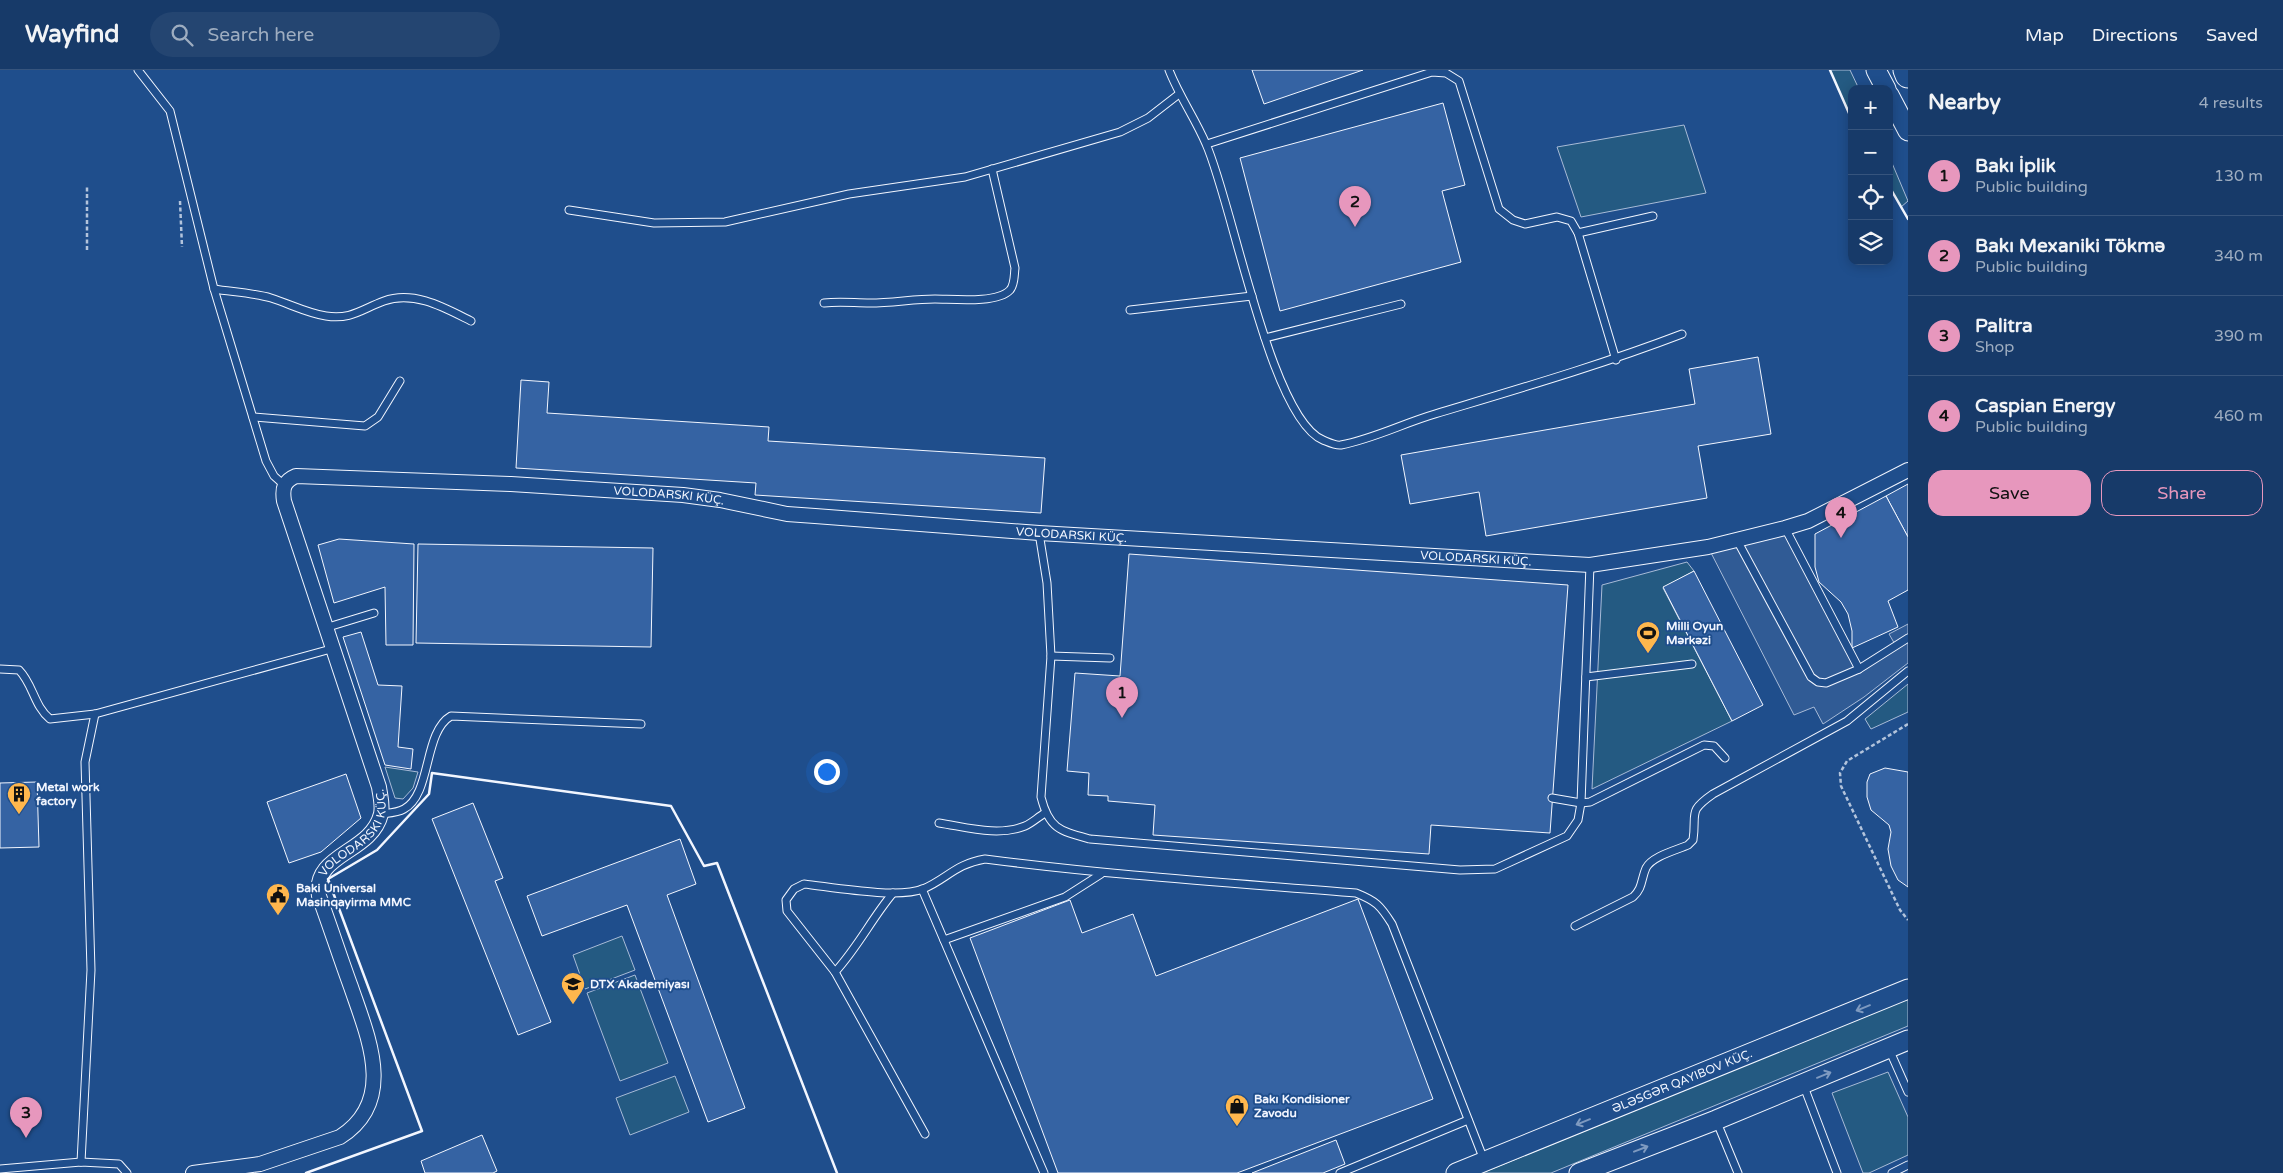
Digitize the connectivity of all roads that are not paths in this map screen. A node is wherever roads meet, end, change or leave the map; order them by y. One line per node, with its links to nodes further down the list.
1 (138, 70): 15 (lane)
2 (1169, 70): 7 (lane)
3 (1876, 70): 6 (main road)
4 (1906, 70): 5 (highway)
5 (1908, 75)
6 (1884, 85)
7 (1178, 94): 10 (lane); 11 (lane)
8 (1893, 103): 9 (main road)
9 (1908, 131)
10 (1206, 144): 14 (lane); 16 (lane)
11 (992, 169): 12 (lane); 17 (lane)
12 (569, 210)
13 (1652, 216): 14 (lane)
14 (1578, 234): 23 (lane)
15 (214, 288): 20 (lane); 25 (lane)
16 (1252, 296): 19 (lane); 22 (lane)
17 (824, 303)
18 (1401, 304): 22 (lane)
19 (1130, 310)
20 (471, 321)
21 (1682, 334): 23 (lane)
22 (1265, 338): 23 (lane)
23 (1616, 360)
24 (400, 381): 25 (lane)
25 (253, 417): 27 (lane)
26 (1908, 470): 28 (street, VOLODARSKI KÜÇ.)
27 (284, 485): 29 (street, VOLODARSKI KÜÇ.); 33 (street, VOLODARSKI KÜÇ.)
28 (1786, 528): 30 (street, VOLODARSKI KÜÇ.); 40 (lane)
29 (1039, 533): 31 (street, VOLODARSKI KÜÇ.); 36 (lane)
30 (1738, 542): 31 (street, VOLODARSKI KÜÇ.); 40 (lane)
31 (1590, 565): 42 (lane)
32 (374, 613): 33 (lane)
33 (325, 628): 35 (street, VOLODARSKI KÜÇ.)
34 (1908, 638): 40 (lane)
35 (331, 649): 43 (lane); 49 (street, VOLODARSKI KÜÇ.)
36 (1051, 656): 37 (lane); 48 (lane)
37 (1110, 658)
38 (1692, 664): 42 (lane)
39 (0, 669): 43 (lane)
40 (1859, 669)
41 (1908, 671): 54 (lane)
42 (1586, 677): 47 (lane)
43 (95, 714): 65 (lane)
44 (641, 724): 49 (lane)
45 (1725, 758): 47 (lane)
46 (1552, 798): 47 (lane)
47 (1581, 803): 48 (lane)
48 (1045, 813): 50 (lane)
49 (381, 814): 71 (street, VOLODARSKI KÜÇ.)
50 (939, 823)
51 (1102, 874): 52 (lane); 55 (lane); 62 (lane)
52 (922, 889): 53 (lane); 55 (lane)
53 (893, 893): 56 (lane); 56 (lane)
54 (1575, 926)
55 (944, 940): 72 (lane)
56 (835, 972): 64 (lane)
57 (1908, 990): 66 (main road, one-way to 66)
58 (1908, 1040): 59 (main road)
59 (1889, 1048): 60 (main road, one-way to 59); 61 (lane)
60 (1803, 1084): 63 (main road); 77 (lane)
61 (1908, 1092)
62 (1468, 1120): 66 (lane); 73 (lane)
63 (1716, 1120): 68 (main road, one-way to 63); 76 (lane)
64 (925, 1134)
65 (81, 1162): 69 (lane); 70 (lane)
66 (1484, 1162): 74 (main road)
67 (1908, 1165): 78 (lane)
68 (1601, 1169): 75 (main road)
69 (0, 1170)
70 (127, 1173)
71 (193, 1173)
72 (1044, 1173)
73 (1340, 1173)
74 (1456, 1173)
75 (1579, 1173)
76 (1738, 1173)
77 (1837, 1173)
78 (1892, 1173)

